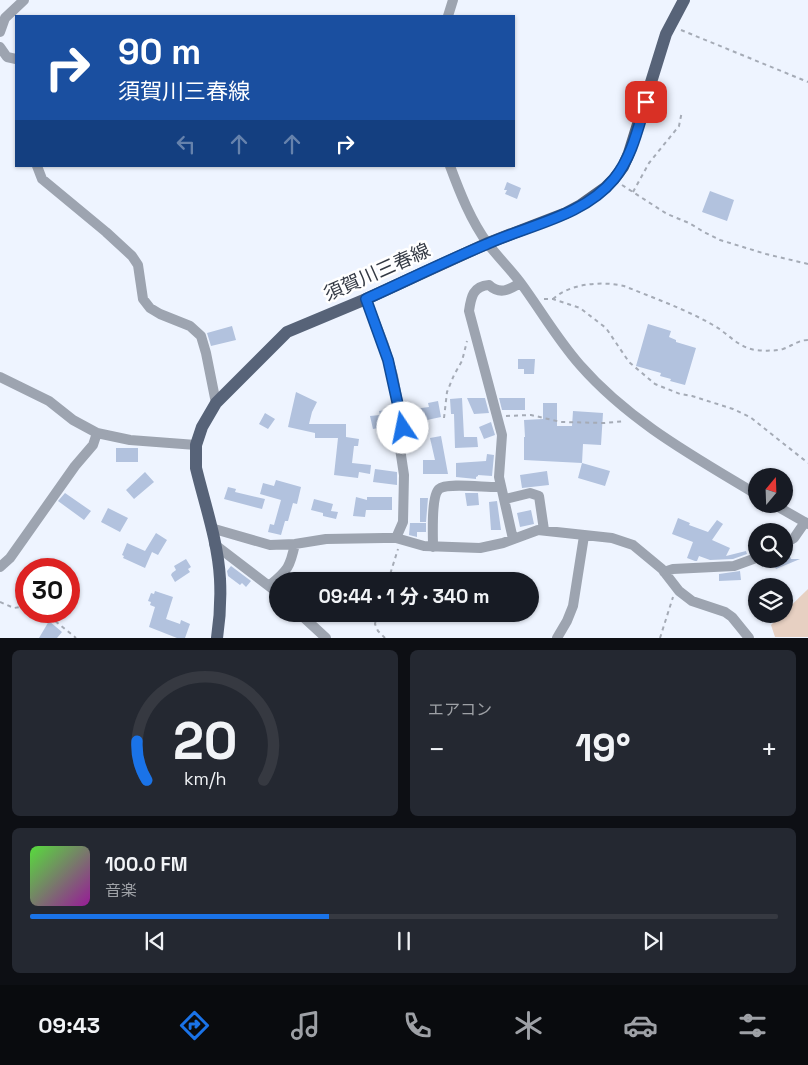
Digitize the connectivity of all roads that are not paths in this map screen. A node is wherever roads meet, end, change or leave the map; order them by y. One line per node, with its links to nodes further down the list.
1 (24, 0): 5 (street)
2 (452, 0): 4 (street)
3 (684, 0): 10 (main road, 須賀川三春線)
4 (448, 15)
5 (0, 32)
6 (0, 47): 7 (street)
7 (15, 59)
8 (37, 167): 14 (street)
9 (450, 167): 10 (street)
10 (488, 243): 11 (street); 12 (main road, 須賀川三春線)
11 (520, 283): 17 (street); 18 (street)
12 (366, 299): 14 (main road, 須賀川三春線); 25 (street)
13 (0, 377): 15 (street)
14 (216, 403): 16 (main road, 須賀川三春線)
15 (97, 433): 16 (street); 32 (street)
16 (196, 445): 22 (main road, 須賀川三春線)
17 (501, 487): 19 (street); 30 (street)
18 (748, 489)
19 (505, 499): 23 (street); 26 (street)
20 (789, 513): 21 (street)
21 (806, 523): 27 (street)
22 (211, 528): 28 (main road, 須賀川三春線); 29 (street)
23 (544, 530): 24 (street); 26 (street)
24 (584, 536): 34 (street); 39 (street)
25 (399, 539): 29 (street); 30 (street)
26 (514, 539): 30 (street)
27 (793, 539)
28 (214, 544): 35 (street); 37 (main road, 須賀川三春線)
29 (295, 544): 33 (street)
30 (433, 546)
31 (748, 561): 34 (street)
32 (0, 567)
33 (285, 572)
34 (664, 572): 40 (street)
35 (269, 584)
36 (309, 622): 38 (street)
37 (217, 638)
38 (326, 638)
39 (557, 638)
40 (748, 638)

